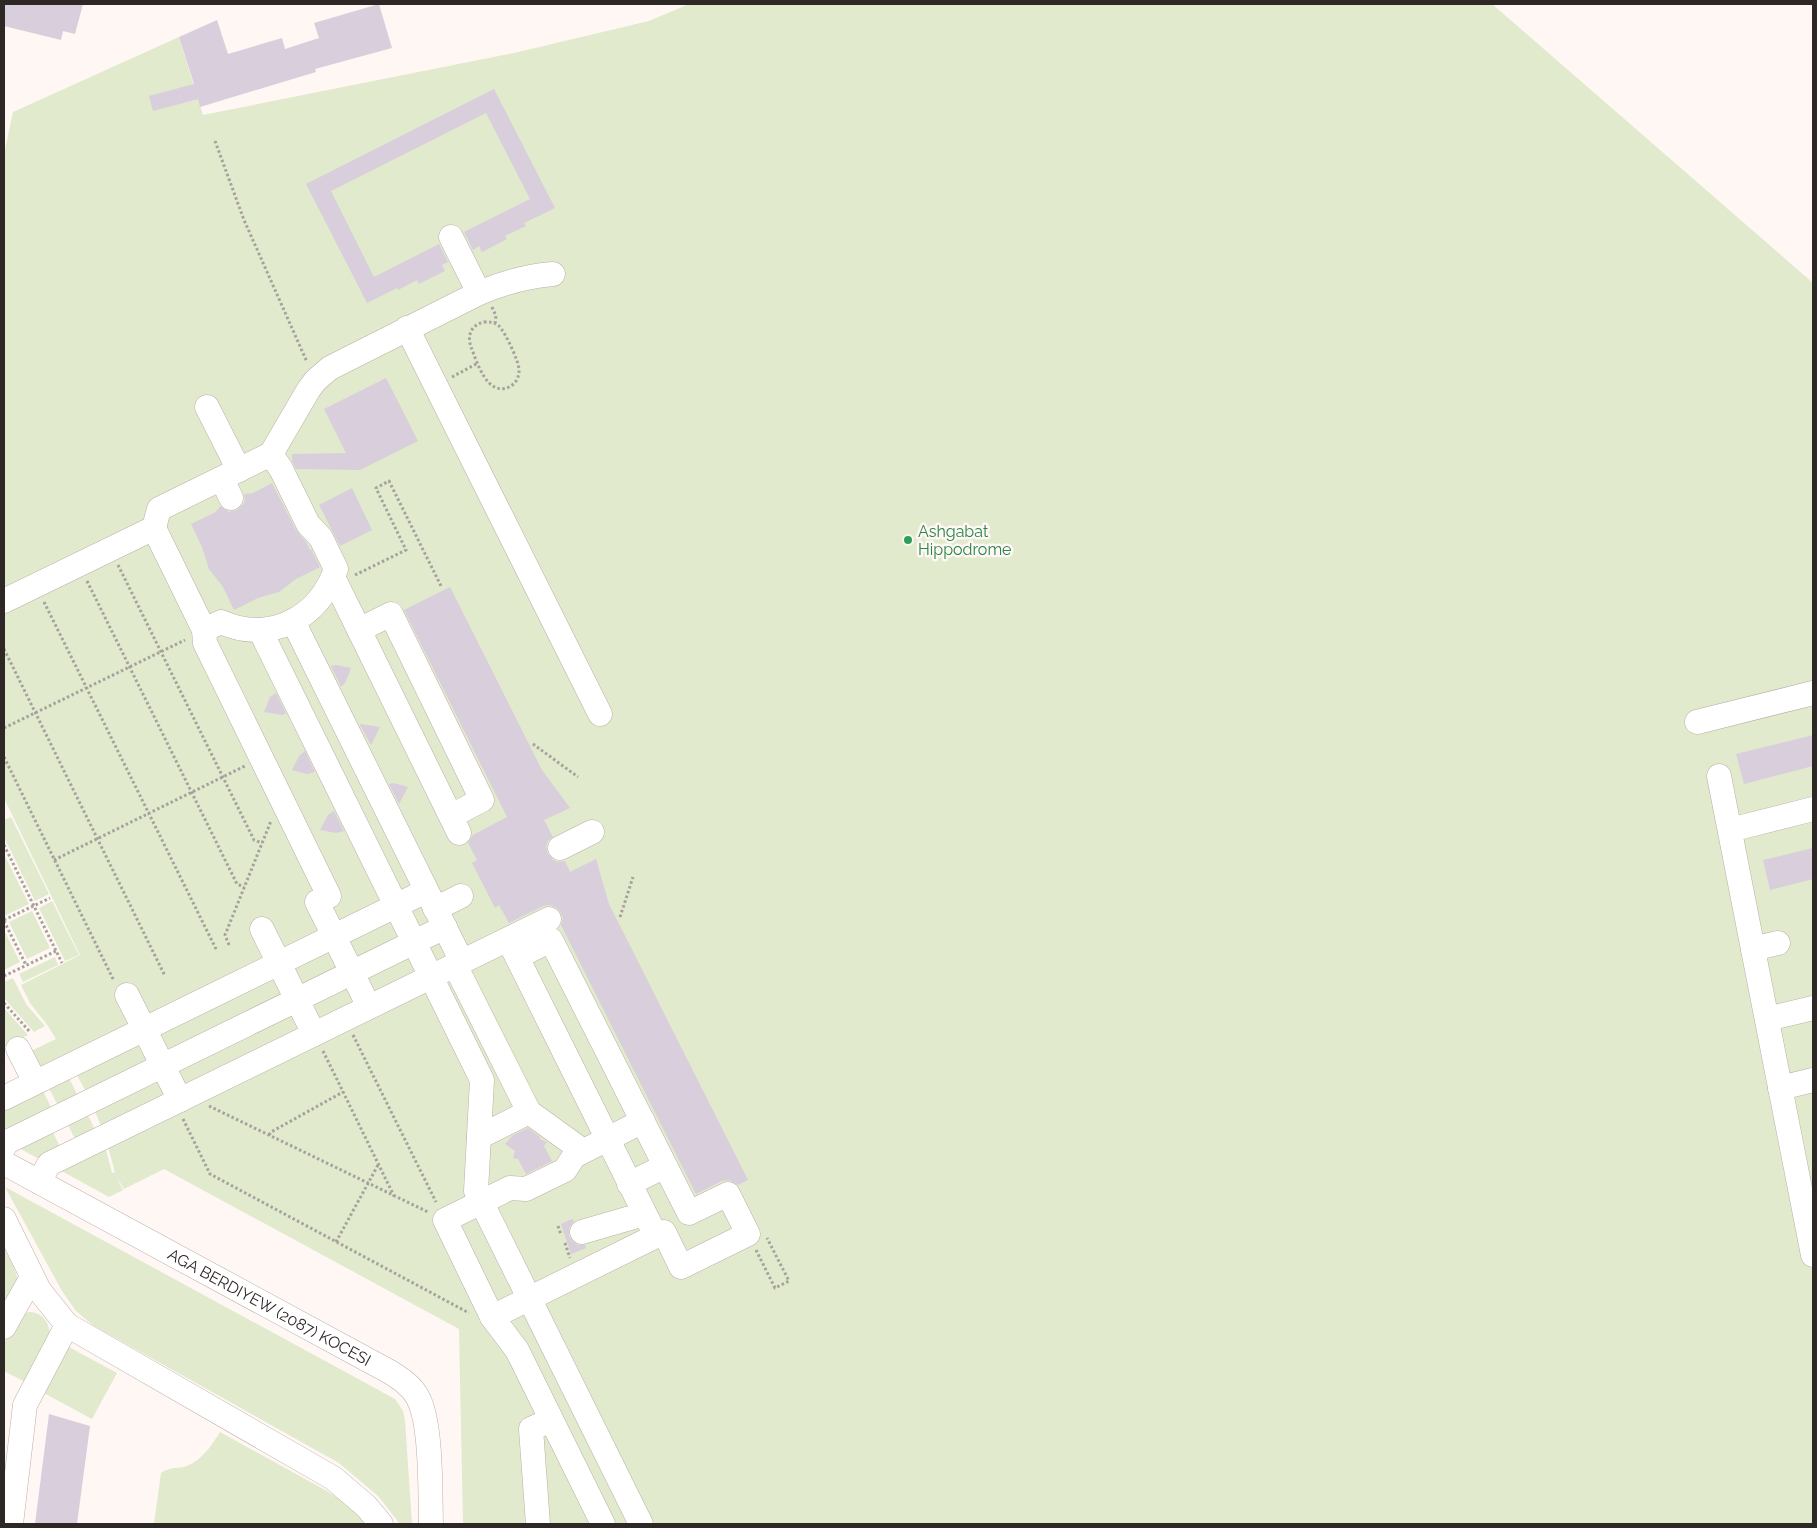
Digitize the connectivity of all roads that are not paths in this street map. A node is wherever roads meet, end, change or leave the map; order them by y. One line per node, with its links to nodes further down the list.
1 (451, 237): 3 (street)
2 (553, 274): 3 (street)
3 (479, 293): 4 (street)
4 (407, 328): 6 (street); 19 (street)
5 (207, 407): 7 (street)
6 (271, 454): 7 (street); 9 (street)
7 (231, 482): 8 (street)
8 (154, 528): 10 (street); 12 (street)
9 (335, 581): 11 (street); 14 (street)
10 (4, 601)
11 (293, 621): 13 (street); 31 (street)
12 (204, 630): 13 (street); 34 (street)
13 (260, 630): 30 (street)
14 (359, 630): 15 (street); 16 (street)
15 (414, 661): 16 (street); 18 (street)
16 (382, 676): 21 (street)
17 (1813, 693): 20 (street)
18 (437, 708): 21 (street); 22 (street)
19 (600, 714)
20 (1697, 722)
21 (405, 724): 23 (street)
22 (459, 754): 23 (street); 23 (street)
23 (428, 769)
24 (1719, 776): 26 (street)
25 (1813, 809): 26 (street)
26 (1730, 830): 38 (street)
27 (592, 832): 28 (street)
28 (560, 848)
29 (461, 896): 31 (street)
30 (396, 905): 31 (street); 34 (street); 35 (street)
31 (435, 909): 35 (street); 40 (street)
32 (550, 919): 37 (street)
33 (262, 929): 39 (street)
34 (334, 936): 39 (street); 41 (street)
35 (414, 942): 41 (street); 42 (street)
36 (1778, 943): 38 (street)
37 (513, 948): 40 (street); 43 (street); 46 (street)
38 (1753, 949): 49 (street)
39 (279, 963): 45 (street); 50 (street)
40 (458, 964): 42 (street); 56 (street)
41 (352, 973): 45 (street); 47 (street)
42 (431, 977): 47 (street); 58 (street)
43 (573, 983): 46 (street); 51 (street)
44 (121, 988): 50 (street)
45 (297, 1000): 52 (street); 55 (street)
46 (539, 1000): 54 (street)
47 (369, 1008): 52 (street)
48 (1813, 1008): 49 (street)
49 (1767, 1020): 61 (street)
50 (144, 1029): 55 (street); 60 (street)
51 (597, 1030): 54 (street); 57 (street)
52 (314, 1034): 64 (street)
53 (25, 1041): 60 (street)
54 (562, 1047): 62 (street)
55 (162, 1066): 64 (street); 66 (street)
56 (507, 1068): 58 (street); 65 (street)
57 (620, 1075): 62 (street); 67 (street)
58 (482, 1080): 68 (street)
59 (1813, 1080): 61 (street)
60 (35, 1082): 63 (street)
61 (1780, 1088): 73 (street)
62 (585, 1092): 69 (street)
63 (4, 1098)
64 (183, 1099): 72 (street)
65 (529, 1112): 68 (street); 71 (street)
66 (55, 1118): 70 (street); 72 (street)
67 (643, 1121): 69 (street); 75 (street)
68 (479, 1137): 78 (street)
69 (607, 1139): 71 (street); 77 (street)
70 (4, 1148)
71 (583, 1151): 78 (street)
72 (72, 1153): 76 (street)
73 (1804, 1156): 83 (street)
74 (4, 1163): 76 (street, AGA BERDIYEW (2087) KOCESI)
75 (665, 1166): 77 (street); 82 (street)
76 (39, 1182): 95 (street, AGA BERDIYEW (2087) KOCESI)
77 (629, 1184): 79 (street)
78 (481, 1202): 85 (street); 86 (street)
79 (644, 1214): 81 (street); 82 (street)
80 (4, 1219): 84 (street)
81 (582, 1232)
82 (656, 1236): 85 (street)
83 (1813, 1256)
84 (32, 1277): 87 (street); 88 (street)
85 (529, 1299): 86 (street); 89 (street)
86 (490, 1311): 90 (street)
87 (67, 1325): 93 (street); 94 (street)
88 (4, 1327)
89 (547, 1335): 90 (street); 99 (street)
90 (517, 1350): 91 (street)
91 (552, 1420): 92 (street); 96 (street)
92 (588, 1493): 97 (street); 98 (street)
93 (11, 1524)
94 (381, 1524)
95 (431, 1524)
96 (538, 1524)
97 (590, 1524)
98 (603, 1524)
99 (641, 1524)

